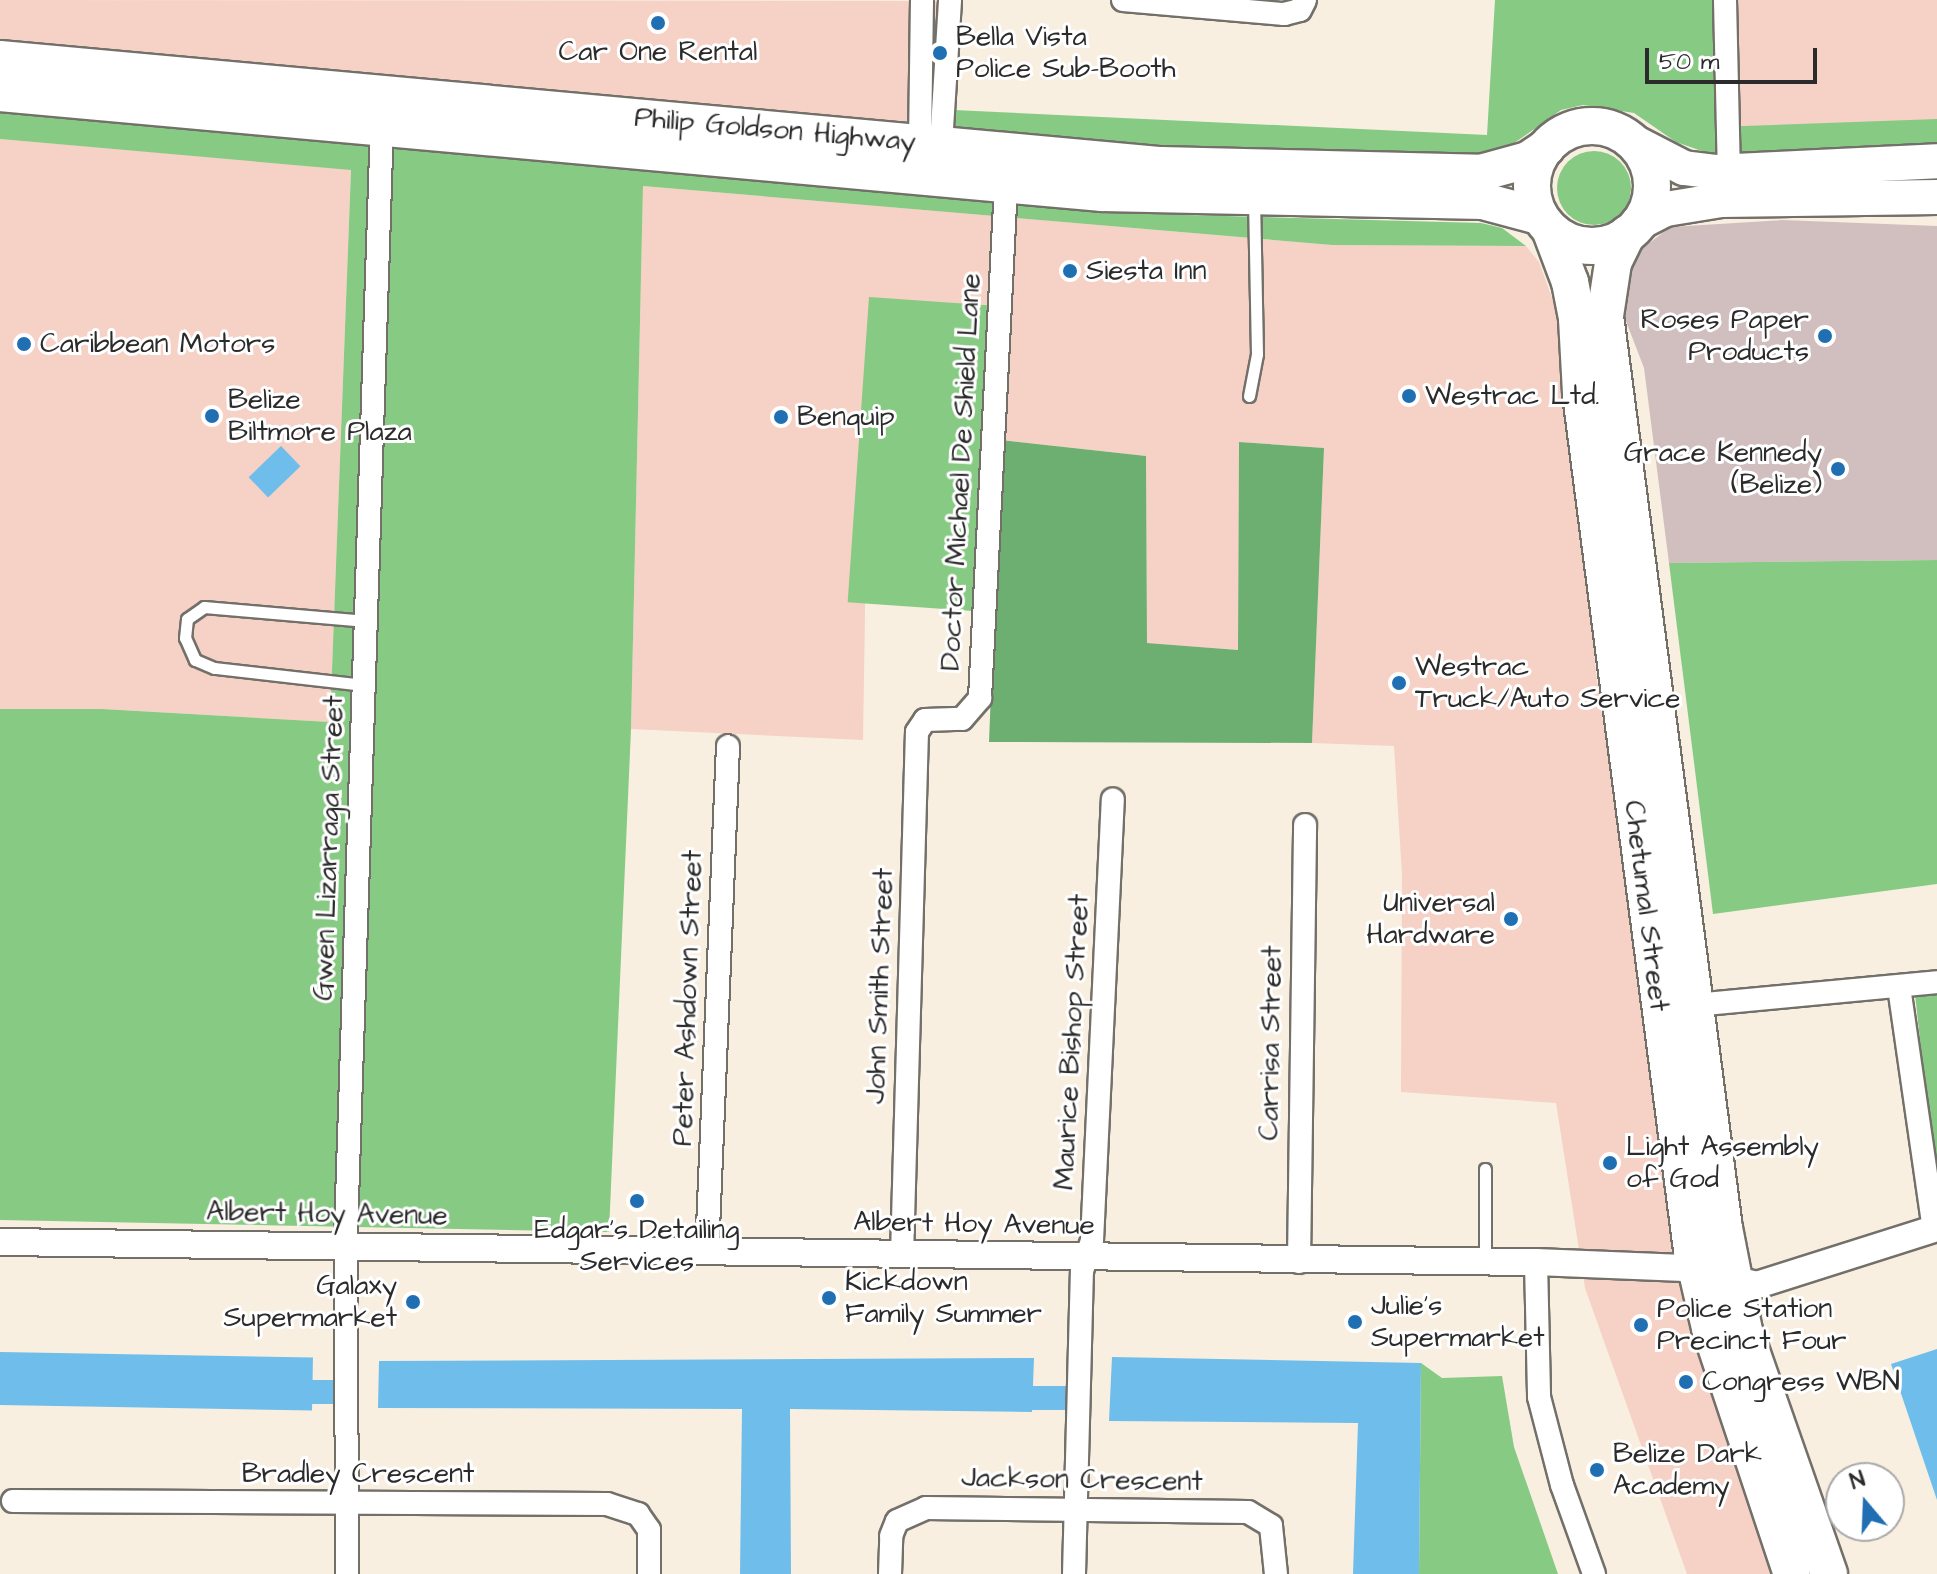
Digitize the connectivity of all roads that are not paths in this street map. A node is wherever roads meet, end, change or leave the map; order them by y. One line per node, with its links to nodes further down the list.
1 (922, 0): 10 (street)
2 (950, 0): 10 (street)
3 (1123, 0): 4 (street)
4 (1305, 0)
5 (1725, 0): 13 (street)
6 (0, 59): 10 (highway, Philip Goldson Highway)
7 (0, 93): 8 (highway, Philip Goldson Highway)
8 (382, 125): 14 (highway, Philip Goldson Highway); 20 (street, Gwen Lizarraga Street)
9 (1630, 140): 11 (highway); 13 (main road); 18 (highway)
10 (930, 144): 11 (highway, Philip Goldson Highway)
11 (1546, 148): 17 (highway)
12 (1937, 161): 13 (main road)
13 (1729, 172)
14 (1006, 184): 15 (highway, Philip Goldson Highway); 22 (street, Doctor Michael De Shield Lane)
15 (1254, 196): 17 (highway, Philip Goldson Highway); 19 (lane)
16 (1937, 197): 18 (main road)
17 (1544, 222): 18 (highway); 24 (highway, Chetumal Street)
18 (1633, 229): 23 (highway, Chetumal Street)
19 (1249, 396)
20 (366, 621): 21 (street, Gwen Lizarraga Street); 21 (lane)
21 (364, 685): 34 (street, Gwen Lizarraga Street)
22 (925, 720): 36 (street, John Smith Street)
23 (1659, 730): 24 (highway); 30 (highway, Chetumal Street)
24 (1624, 735): 41 (highway, Chetumal Street)
25 (728, 746): 35 (street, Peter Ashdown Street)
26 (1113, 799): 37 (street, Maurice Bishop Street)
27 (1305, 825): 38 (street, Carrisa Street)
28 (1937, 982): 29 (street)
29 (1899, 987): 30 (street); 32 (street)
30 (1695, 1005): 42 (highway, Chetumal Street)
31 (1485, 1169): 39 (lane)
32 (1935, 1229): 42 (street, Albert Hoy Avenue)
33 (0, 1242): 34 (street, Albert Hoy Avenue)
34 (348, 1246): 35 (street, Albert Hoy Avenue); 44 (street, Gwen Lizarraga Street)
35 (707, 1253): 36 (street, Albert Hoy Avenue)
36 (902, 1255): 37 (street, Albert Hoy Avenue)
37 (1087, 1257): 38 (street, Albert Hoy Avenue); 45 (street, Maurice Bishop Street)
38 (1299, 1262): 39 (street, Albert Hoy Avenue)
39 (1485, 1262): 40 (street, Albert Hoy Avenue)
40 (1536, 1262): 41 (street, Albert Hoy Avenue); 52 (street)
41 (1697, 1270): 42 (street, Albert Hoy Avenue); 46 (highway, Chetumal Street)
42 (1733, 1277): 46 (highway, Chetumal Street)
43 (13, 1501): 44 (street, Bradley Crescent)
44 (347, 1505): 47 (street, Gwen Lizarraga Street); 48 (street, Bradley Crescent)
45 (1074, 1510): 49 (street, Jackson Crescent); 50 (street, Maurice Bishop Street); 51 (street, Jackson Crescent)
46 (1806, 1561)
47 (347, 1574)
48 (649, 1574)
49 (890, 1574)
50 (1074, 1574)
51 (1276, 1574)
52 (1594, 1574)

